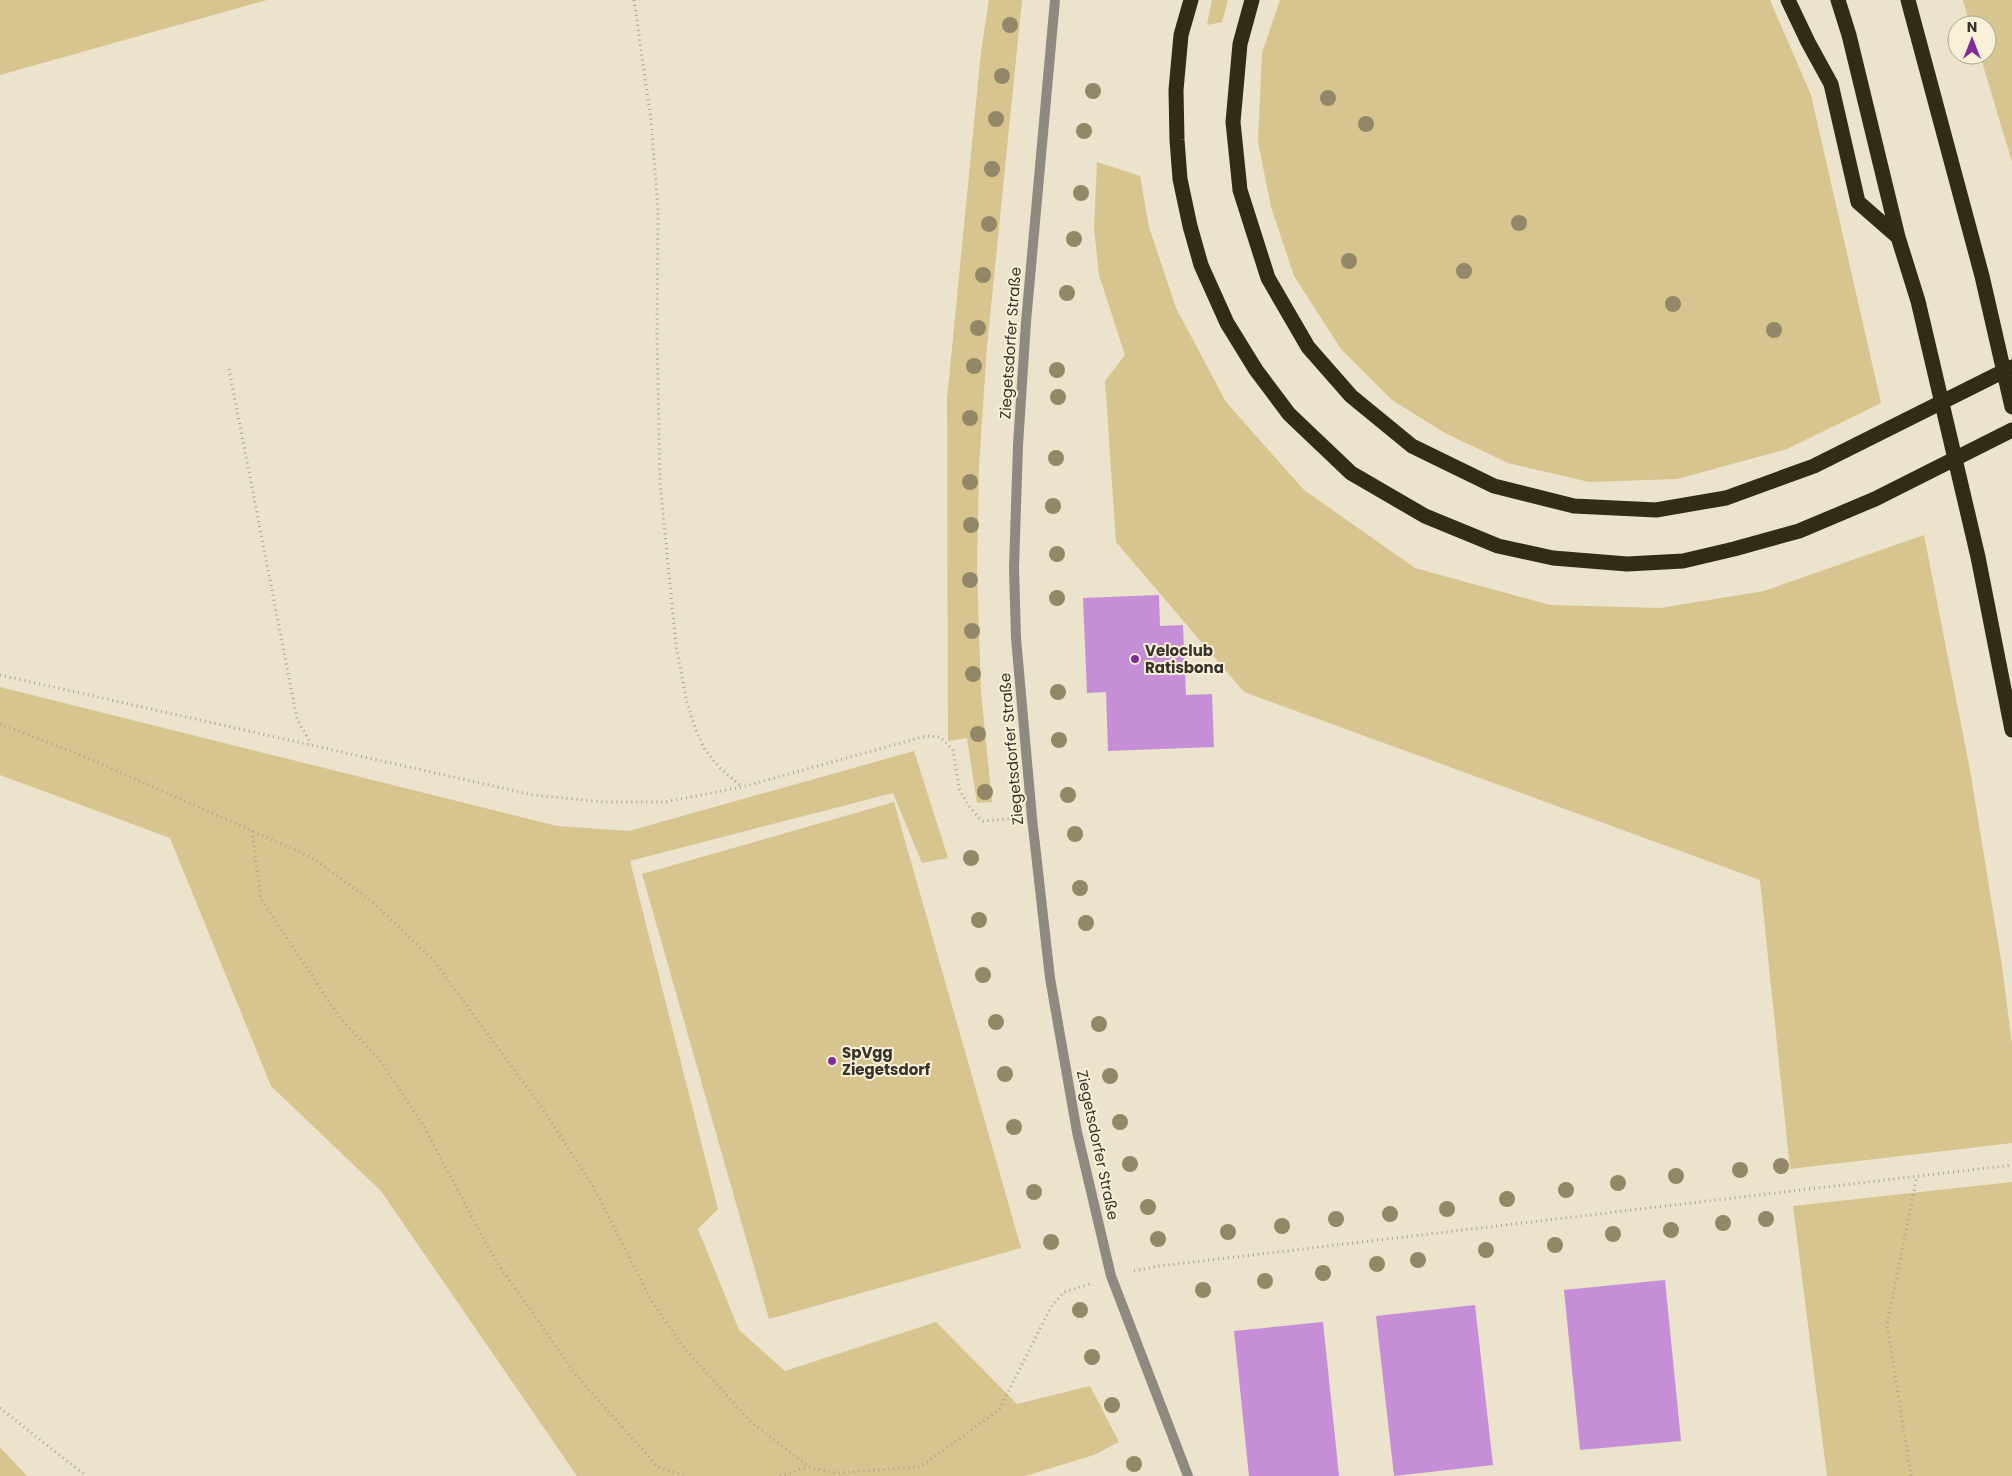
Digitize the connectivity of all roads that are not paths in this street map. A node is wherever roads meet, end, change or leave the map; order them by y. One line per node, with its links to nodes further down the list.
1 (1055, 0): 12 (street, Ziegetsdorfer Straße)
2 (1191, 0): 10 (highway)
3 (1252, 0): 8 (highway)
4 (1788, 0): 7 (highway)
5 (1838, 0): 7 (highway)
6 (1908, 0): 9 (highway)
7 (1898, 237): 11 (highway)
8 (2012, 367)
9 (2012, 407)
10 (2012, 430)
11 (2012, 730)
12 (1188, 1476)

